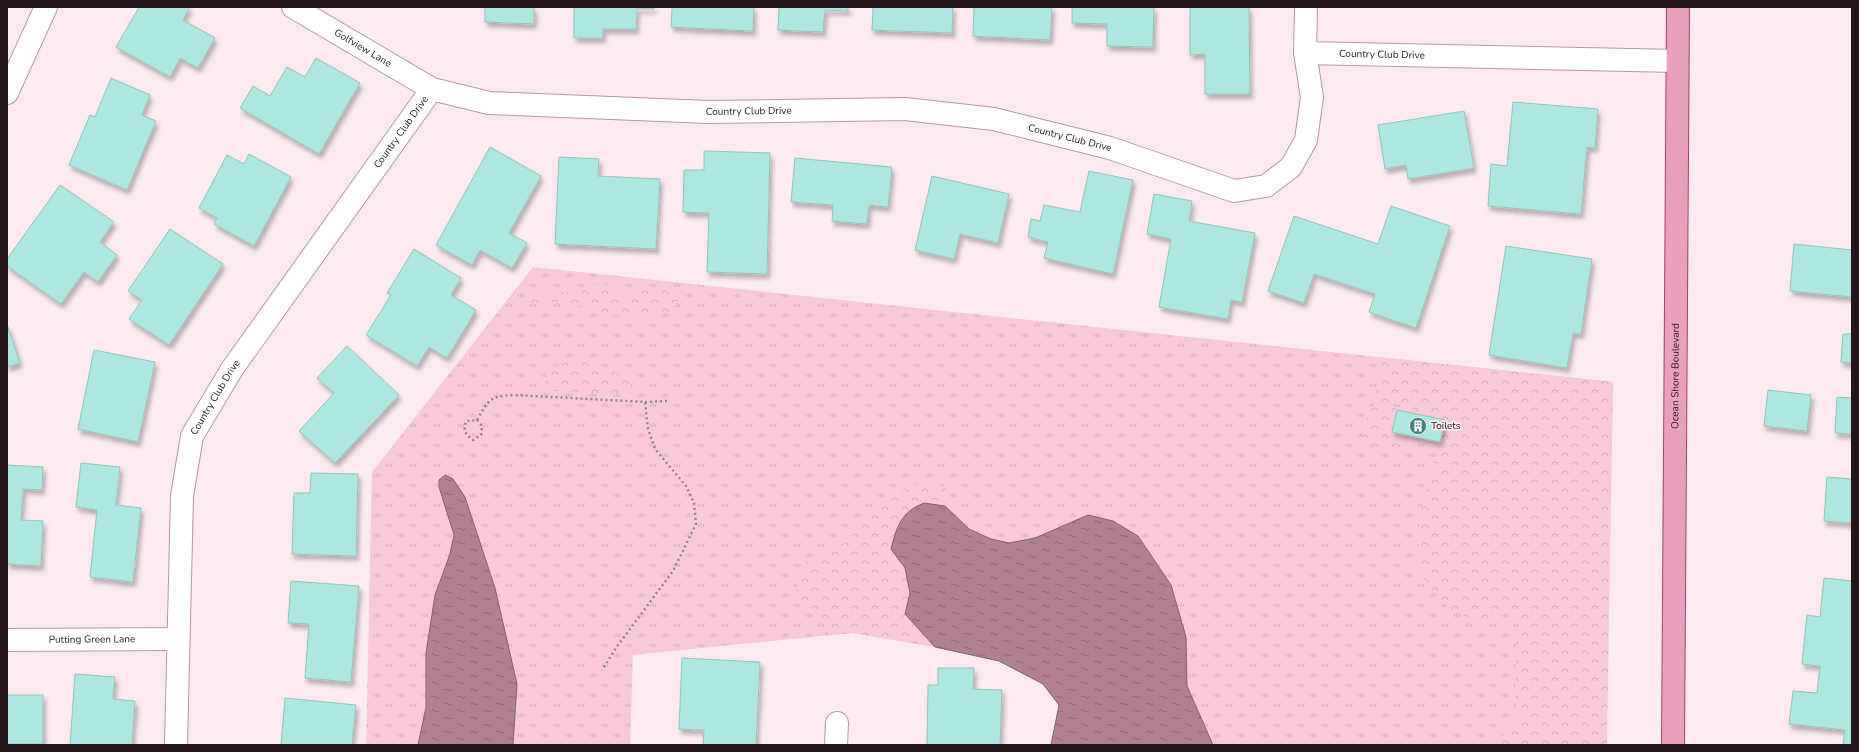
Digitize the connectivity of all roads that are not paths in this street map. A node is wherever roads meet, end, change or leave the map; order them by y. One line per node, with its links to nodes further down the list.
1 (46, 7): 8 (street)
2 (293, 7): 7 (street, Golfview Lane)
3 (1306, 7): 5 (street)
4 (1678, 7): 6 (main road, Ocean Shore Boulevard)
5 (1305, 53): 6 (street, Country Club Drive); 7 (street, Country Club Drive)
6 (1677, 61): 14 (main road, Ocean Shore Boulevard)
7 (432, 89): 9 (street, Country Club Drive)
8 (7, 93)
9 (178, 639): 10 (street, Putting Green Lane); 12 (street, Country Club Drive)
10 (7, 640)
11 (837, 723): 13 (street)
12 (176, 745)
13 (836, 745)
14 (1673, 745)

